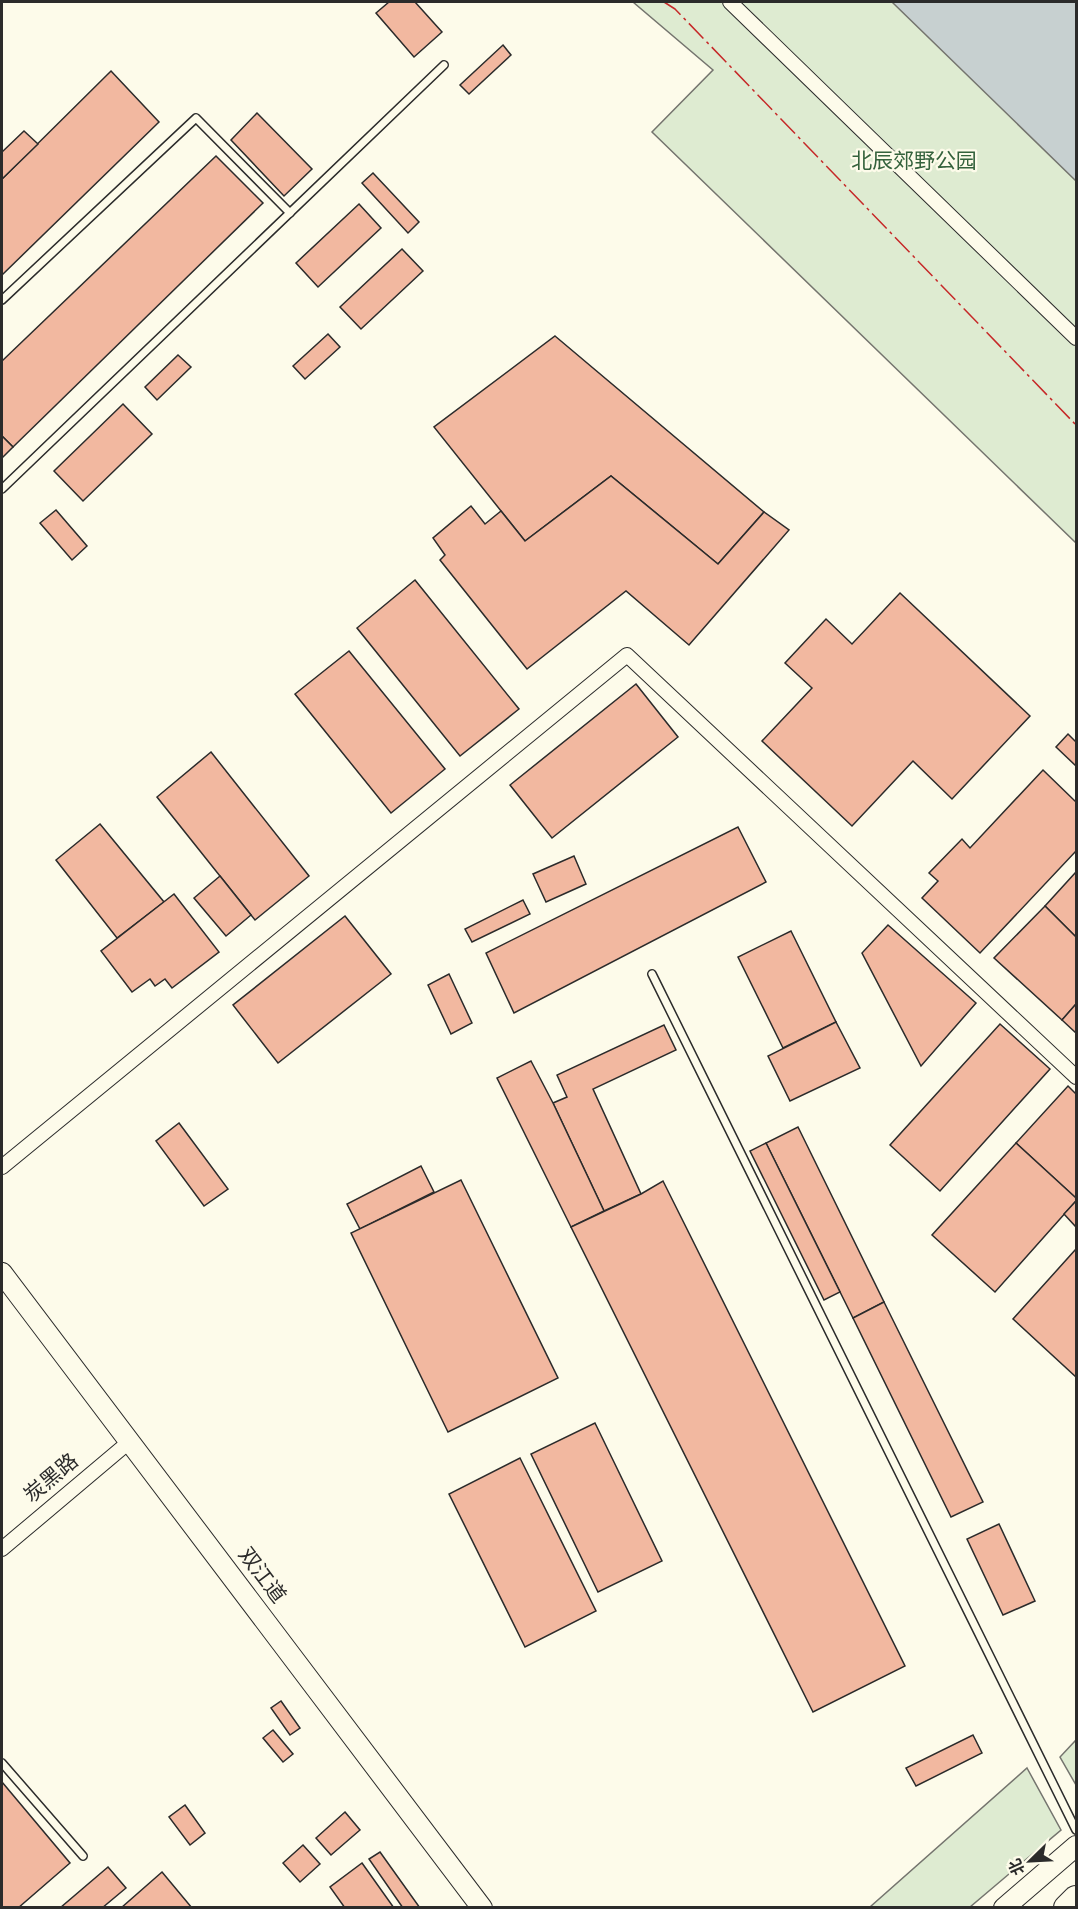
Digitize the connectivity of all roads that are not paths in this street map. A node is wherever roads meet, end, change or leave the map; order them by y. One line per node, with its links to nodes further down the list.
1 (730, 2): 5 (street)
2 (444, 65): 3 (lane)
3 (290, 213): 4 (lane); 6 (lane)
4 (2, 300)
5 (1077, 338)
6 (2, 489)
7 (652, 974): 14 (lane)
8 (1077, 1077): 9 (street)
9 (2, 1167)
10 (2, 1273): 11 (main road, 双江道)
11 (129, 1442): 12 (street, 炭黑路); 18 (main road, 双江道)
12 (2, 1549)
13 (2, 1763): 16 (lane)
14 (1077, 1830)
15 (1077, 1846): 19 (main road)
16 (83, 1856)
17 (1077, 1899): 20 (highway)
18 (482, 1908)
19 (1004, 1908)
20 (1067, 1908)

